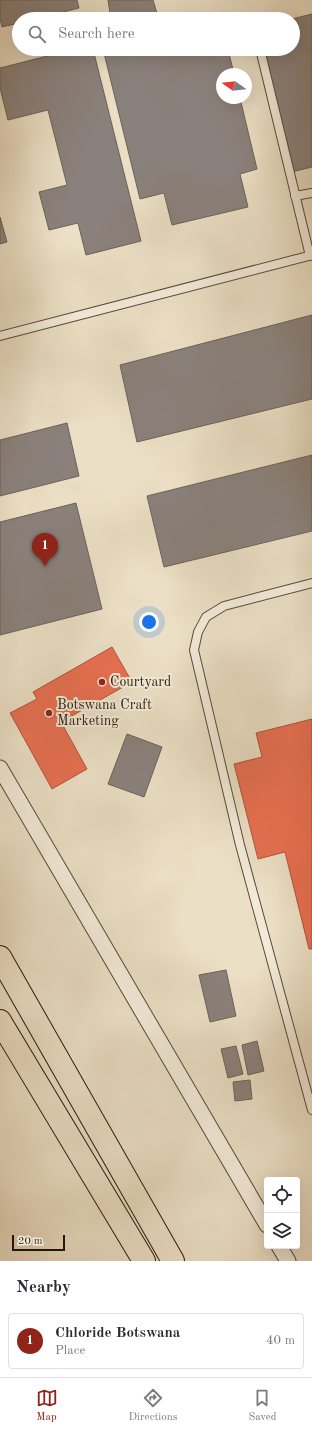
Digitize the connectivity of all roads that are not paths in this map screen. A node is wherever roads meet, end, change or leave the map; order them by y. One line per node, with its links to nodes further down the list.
1 (262, 56): 3 (lane)
2 (312, 193): 3 (lane)
3 (295, 196): 4 (lane)
4 (311, 256): 5 (lane)
5 (0, 336)
6 (312, 583): 10 (lane)
7 (0, 768): 11 (street)
8 (0, 957): 14 (highway)
9 (0, 1021): 13 (highway)
10 (312, 1110)
11 (264, 1220)
12 (281, 1249): 15 (street)
13 (144, 1261)
14 (173, 1261)
15 (288, 1261)

